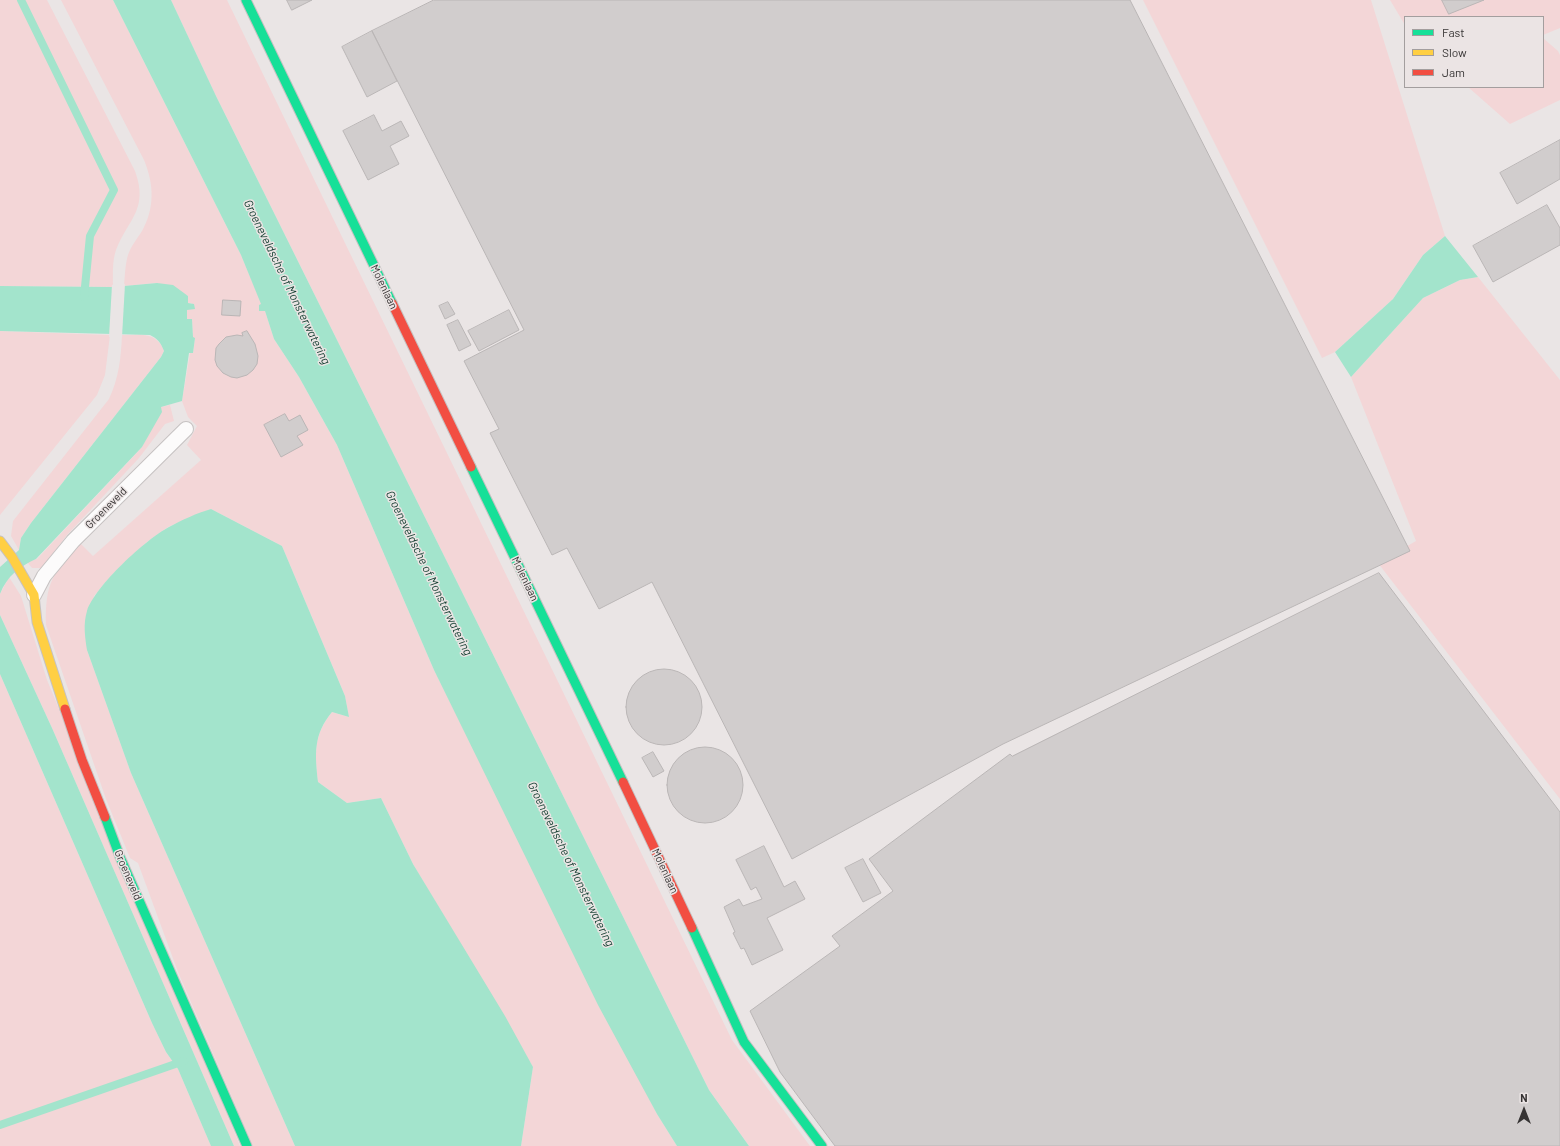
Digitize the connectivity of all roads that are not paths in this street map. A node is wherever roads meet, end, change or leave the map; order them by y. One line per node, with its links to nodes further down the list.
1 (246, 0): 6 (street, Molenlaan)
2 (186, 429): 4 (lane, Groeneveld)
3 (0, 541): 4 (street, Groeneveld)
4 (34, 595): 5 (street, Groeneveld)
5 (247, 1146)
6 (822, 1146)

